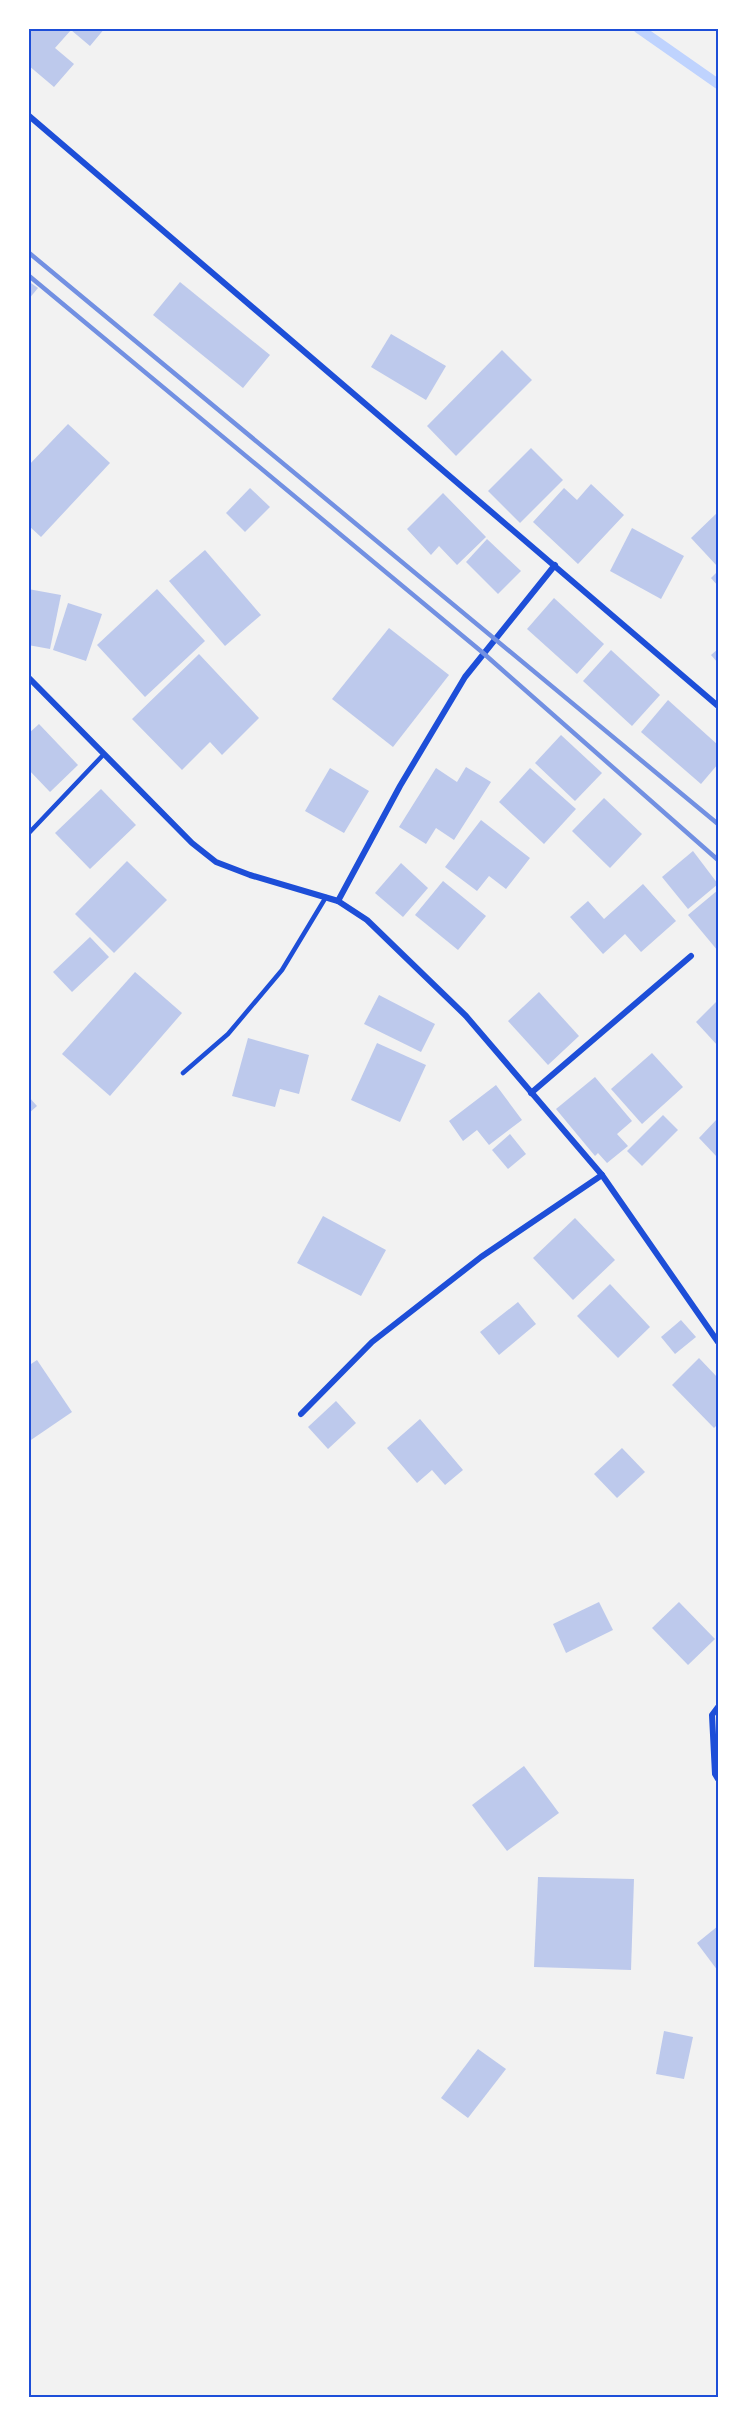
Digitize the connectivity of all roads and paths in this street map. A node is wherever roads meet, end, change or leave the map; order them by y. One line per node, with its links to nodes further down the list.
1 (28, 115): 2 (street)
2 (555, 565): 4 (street); 8 (street)
3 (28, 676): 5 (street)
4 (718, 706)
5 (104, 754): 6 (lane); 7 (street)
6 (28, 834)
7 (326, 897): 8 (street); 10 (lane)
8 (338, 901): 11 (street)
9 (691, 956): 11 (street)
10 (183, 1073)
11 (531, 1093): 12 (street)
12 (602, 1175): 13 (street); 14 (street)
13 (718, 1342)
14 (301, 1414)
15 (718, 1707): 16 (street)
16 (718, 1779)

